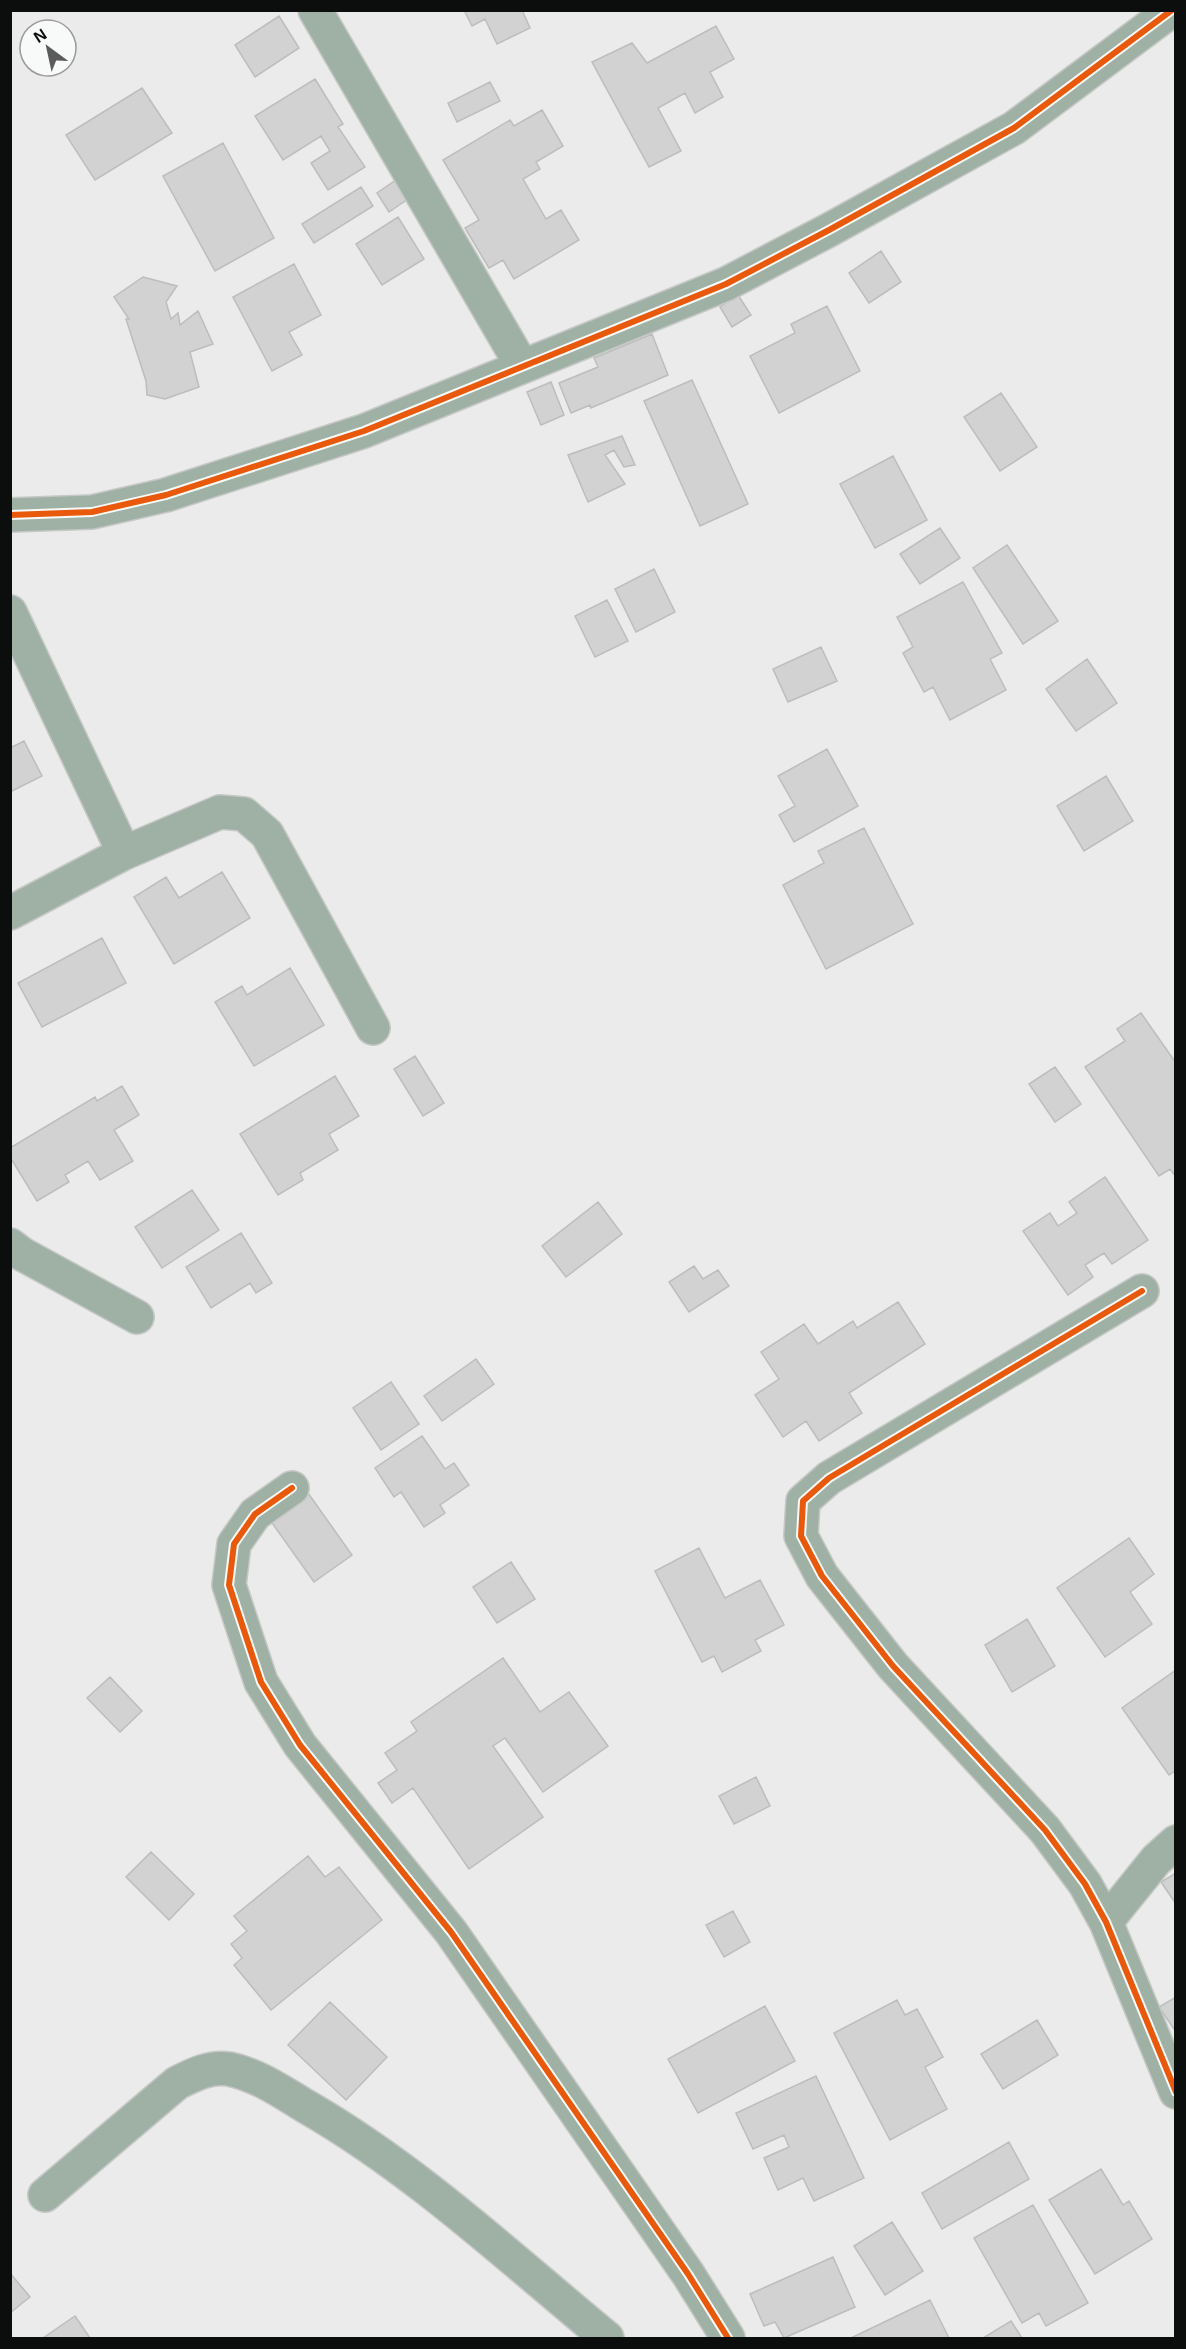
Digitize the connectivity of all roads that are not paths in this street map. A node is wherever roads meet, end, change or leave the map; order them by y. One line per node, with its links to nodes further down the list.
1 (315, 10): 3 (street)
2 (1172, 10): 3 (street)
3 (522, 366): 4 (street)
4 (10, 515)
5 (10, 612): 6 (street)
6 (124, 853): 7 (street); 8 (street)
7 (10, 913)
8 (373, 1028)
9 (10, 1245): 11 (street)
10 (1142, 1291): 14 (street)
11 (137, 1317)
12 (292, 1488): 18 (street)
13 (1176, 1842): 14 (street)
14 (1106, 1922): 15 (street)
15 (1176, 2092)
16 (45, 2195): 17 (street)
17 (607, 2338)
18 (728, 2338)

